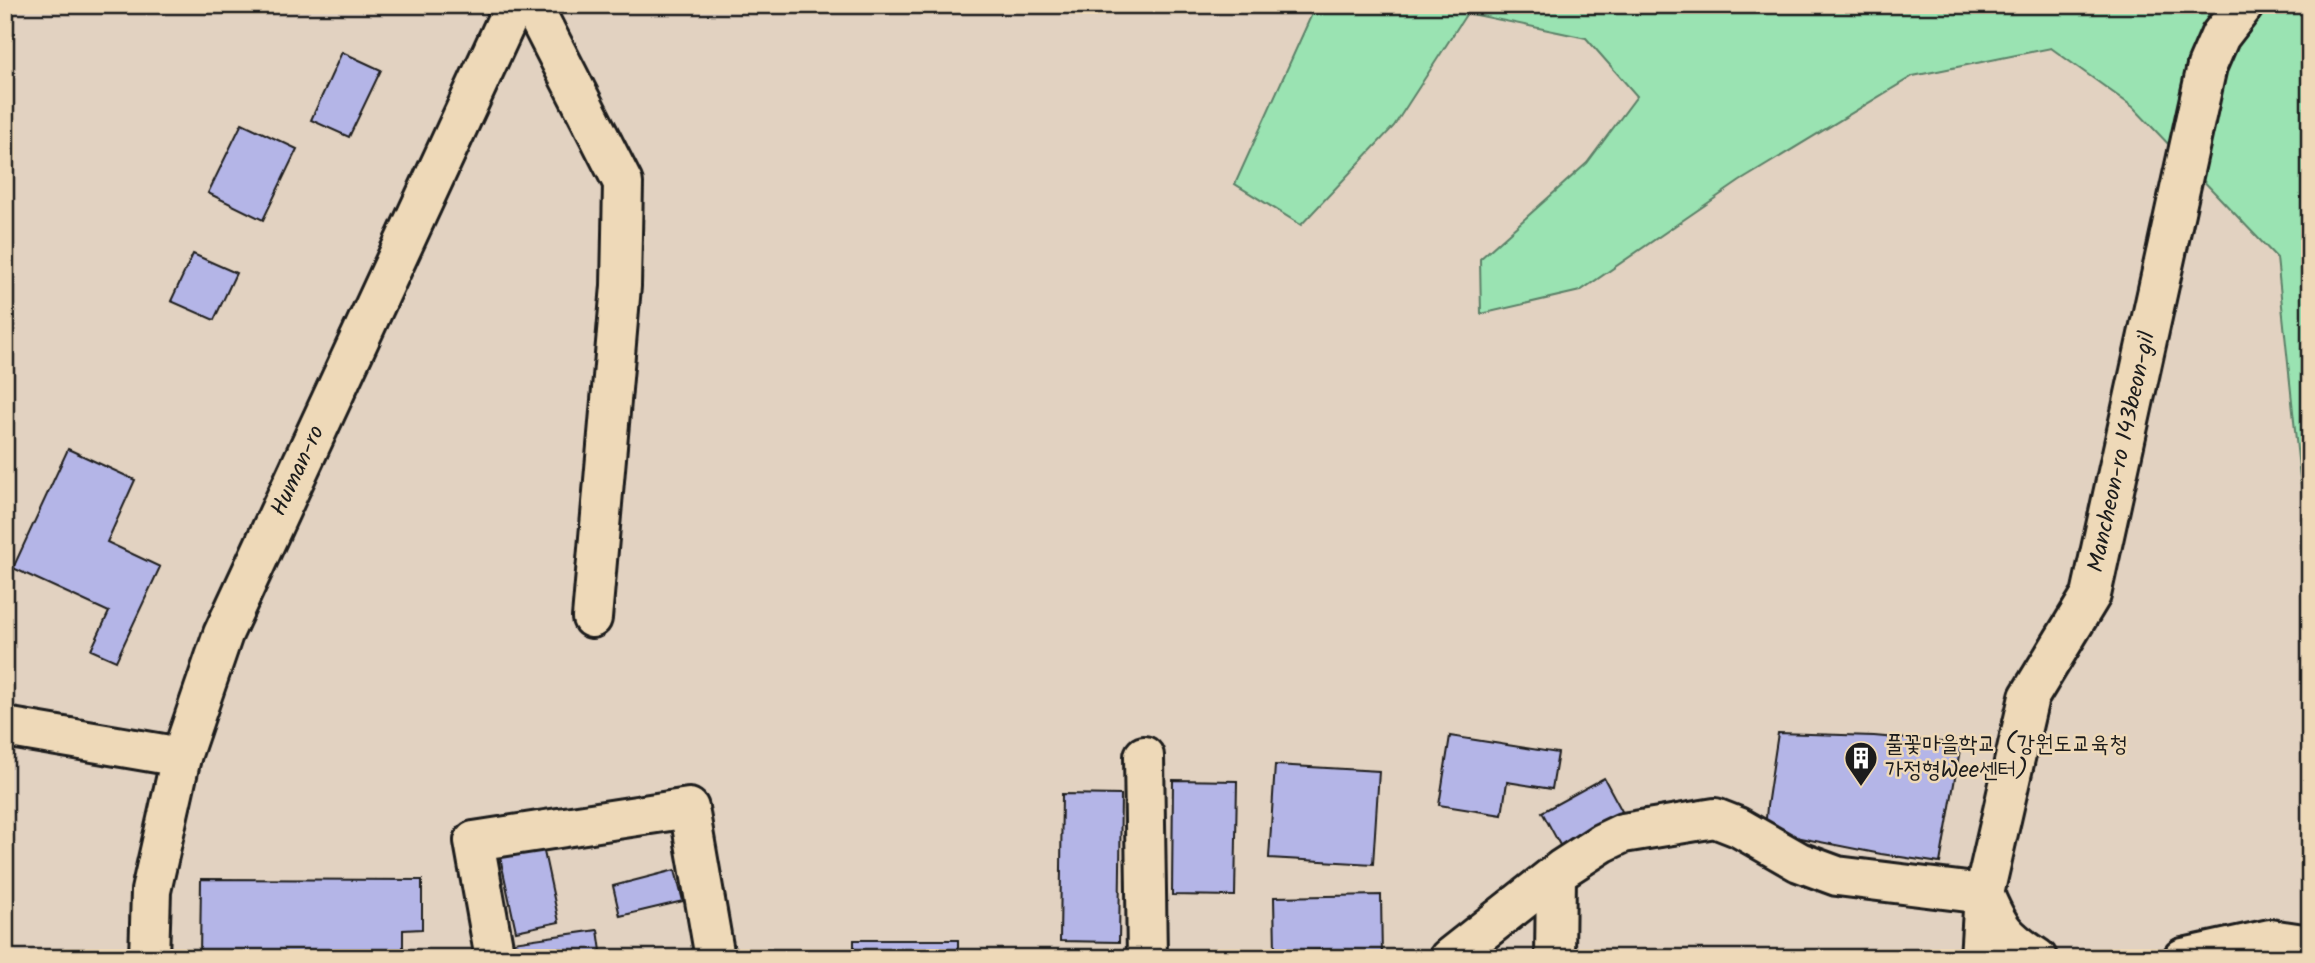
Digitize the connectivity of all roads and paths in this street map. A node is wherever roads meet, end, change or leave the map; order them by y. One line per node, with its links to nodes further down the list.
1 (514, 5): 7 (street, Human-ro)
2 (532, 5): 4 (street)
3 (2244, 5): 9 (street, Mancheon-ro 143beon-gil)
4 (592, 618)
5 (5, 727): 7 (street)
6 (1144, 756): 15 (street)
7 (181, 757): 12 (street, Human-ro)
8 (1556, 875): 9 (street); 16 (street); 17 (street)
9 (1984, 894): 18 (street, Mancheon-ro 143beon-gil); 19 (street)
10 (2310, 946): 11 (street)
11 (2274, 948): 20 (street)
12 (149, 958)
13 (495, 958): 14 (street)
14 (715, 958)
15 (1147, 958)
16 (1449, 958)
17 (1555, 958)
18 (1980, 958)
19 (2037, 958)
20 (2183, 958)

